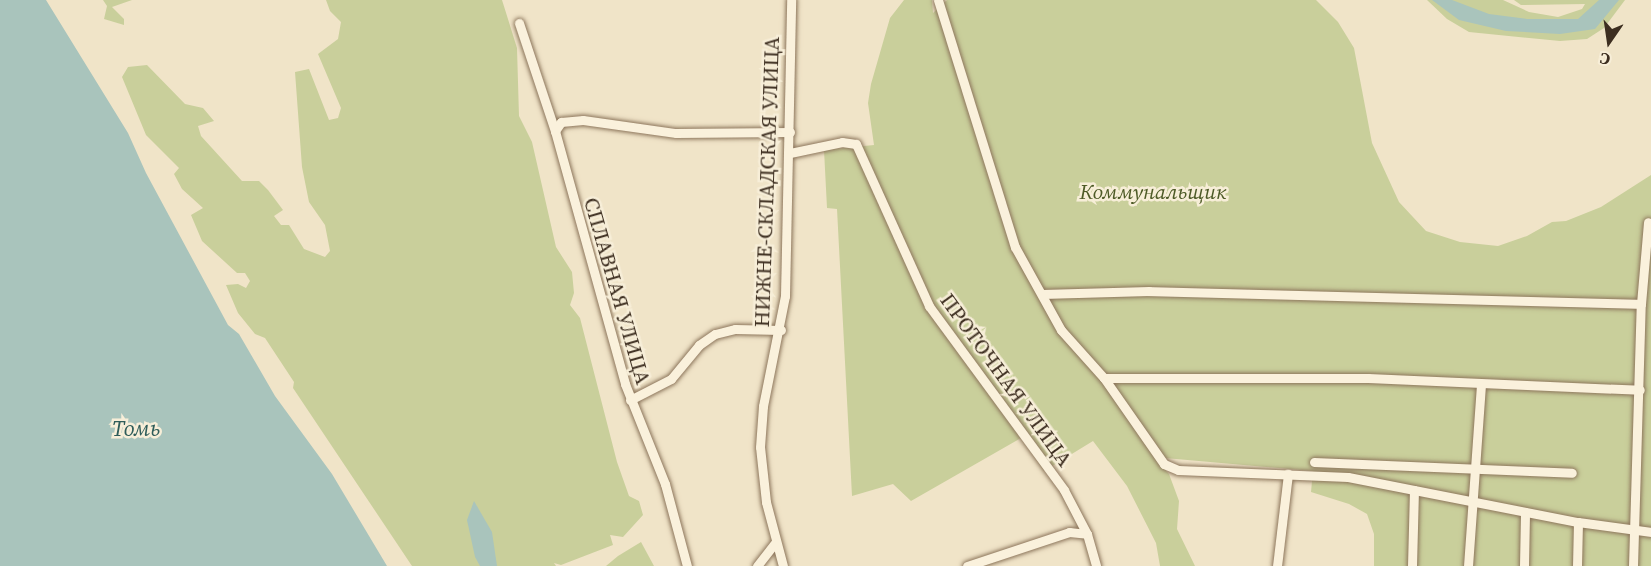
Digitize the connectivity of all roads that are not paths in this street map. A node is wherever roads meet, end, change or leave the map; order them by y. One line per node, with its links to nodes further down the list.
1 (791, 0): 5 (street, НИЖНЕ-СКЛАДСКАЯ УЛИЦА)
2 (938, 0): 8 (street)
3 (519, 23): 4 (street, СПЛАВНАЯ УЛИЦА)
4 (555, 131): 5 (street); 14 (street, СПЛАВНАЯ УЛИЦА)
5 (790, 132): 6 (street, НИЖНЕ-СКЛАДСКАЯ УЛИЦА)
6 (790, 153): 10 (street, НИЖНЕ-СКЛАДСКАЯ УЛИЦА); 25 (street, ПРОТОЧНАЯ УЛИЦА)
7 (1648, 222): 9 (street)
8 (1042, 294): 9 (street); 11 (street)
9 (1641, 304): 13 (street)
10 (781, 330): 14 (street); 26 (street, НИЖНЕ-СКЛАДСКАЯ УЛИЦА)
11 (1104, 378): 12 (street); 18 (street)
12 (1481, 384): 13 (street); 16 (street)
13 (1640, 390): 23 (street)
14 (630, 400): 27 (street, СПЛАВНАЯ УЛИЦА)
15 (1314, 462): 16 (street)
16 (1473, 471): 17 (street); 20 (street)
17 (1572, 473)
18 (1288, 474): 19 (street); 32 (street)
19 (1414, 490): 20 (street); 33 (street)
20 (1471, 500): 21 (street); 34 (street)
21 (1525, 512): 22 (street); 35 (street)
22 (1578, 522): 23 (street); 36 (street)
23 (1633, 528): 24 (street); 37 (street)
24 (1651, 532)
25 (1087, 534): 30 (street); 31 (street, ПРОТОЧНАЯ УЛИЦА)
26 (776, 542): 28 (street); 29 (street, НИЖНЕ-СКЛАДСКАЯ УЛИЦА)
27 (687, 566)
28 (757, 566)
29 (783, 566)
30 (967, 566)
31 (1096, 566)
32 (1277, 566)
33 (1412, 566)
34 (1468, 566)
35 (1524, 566)
36 (1577, 566)
37 (1633, 566)

